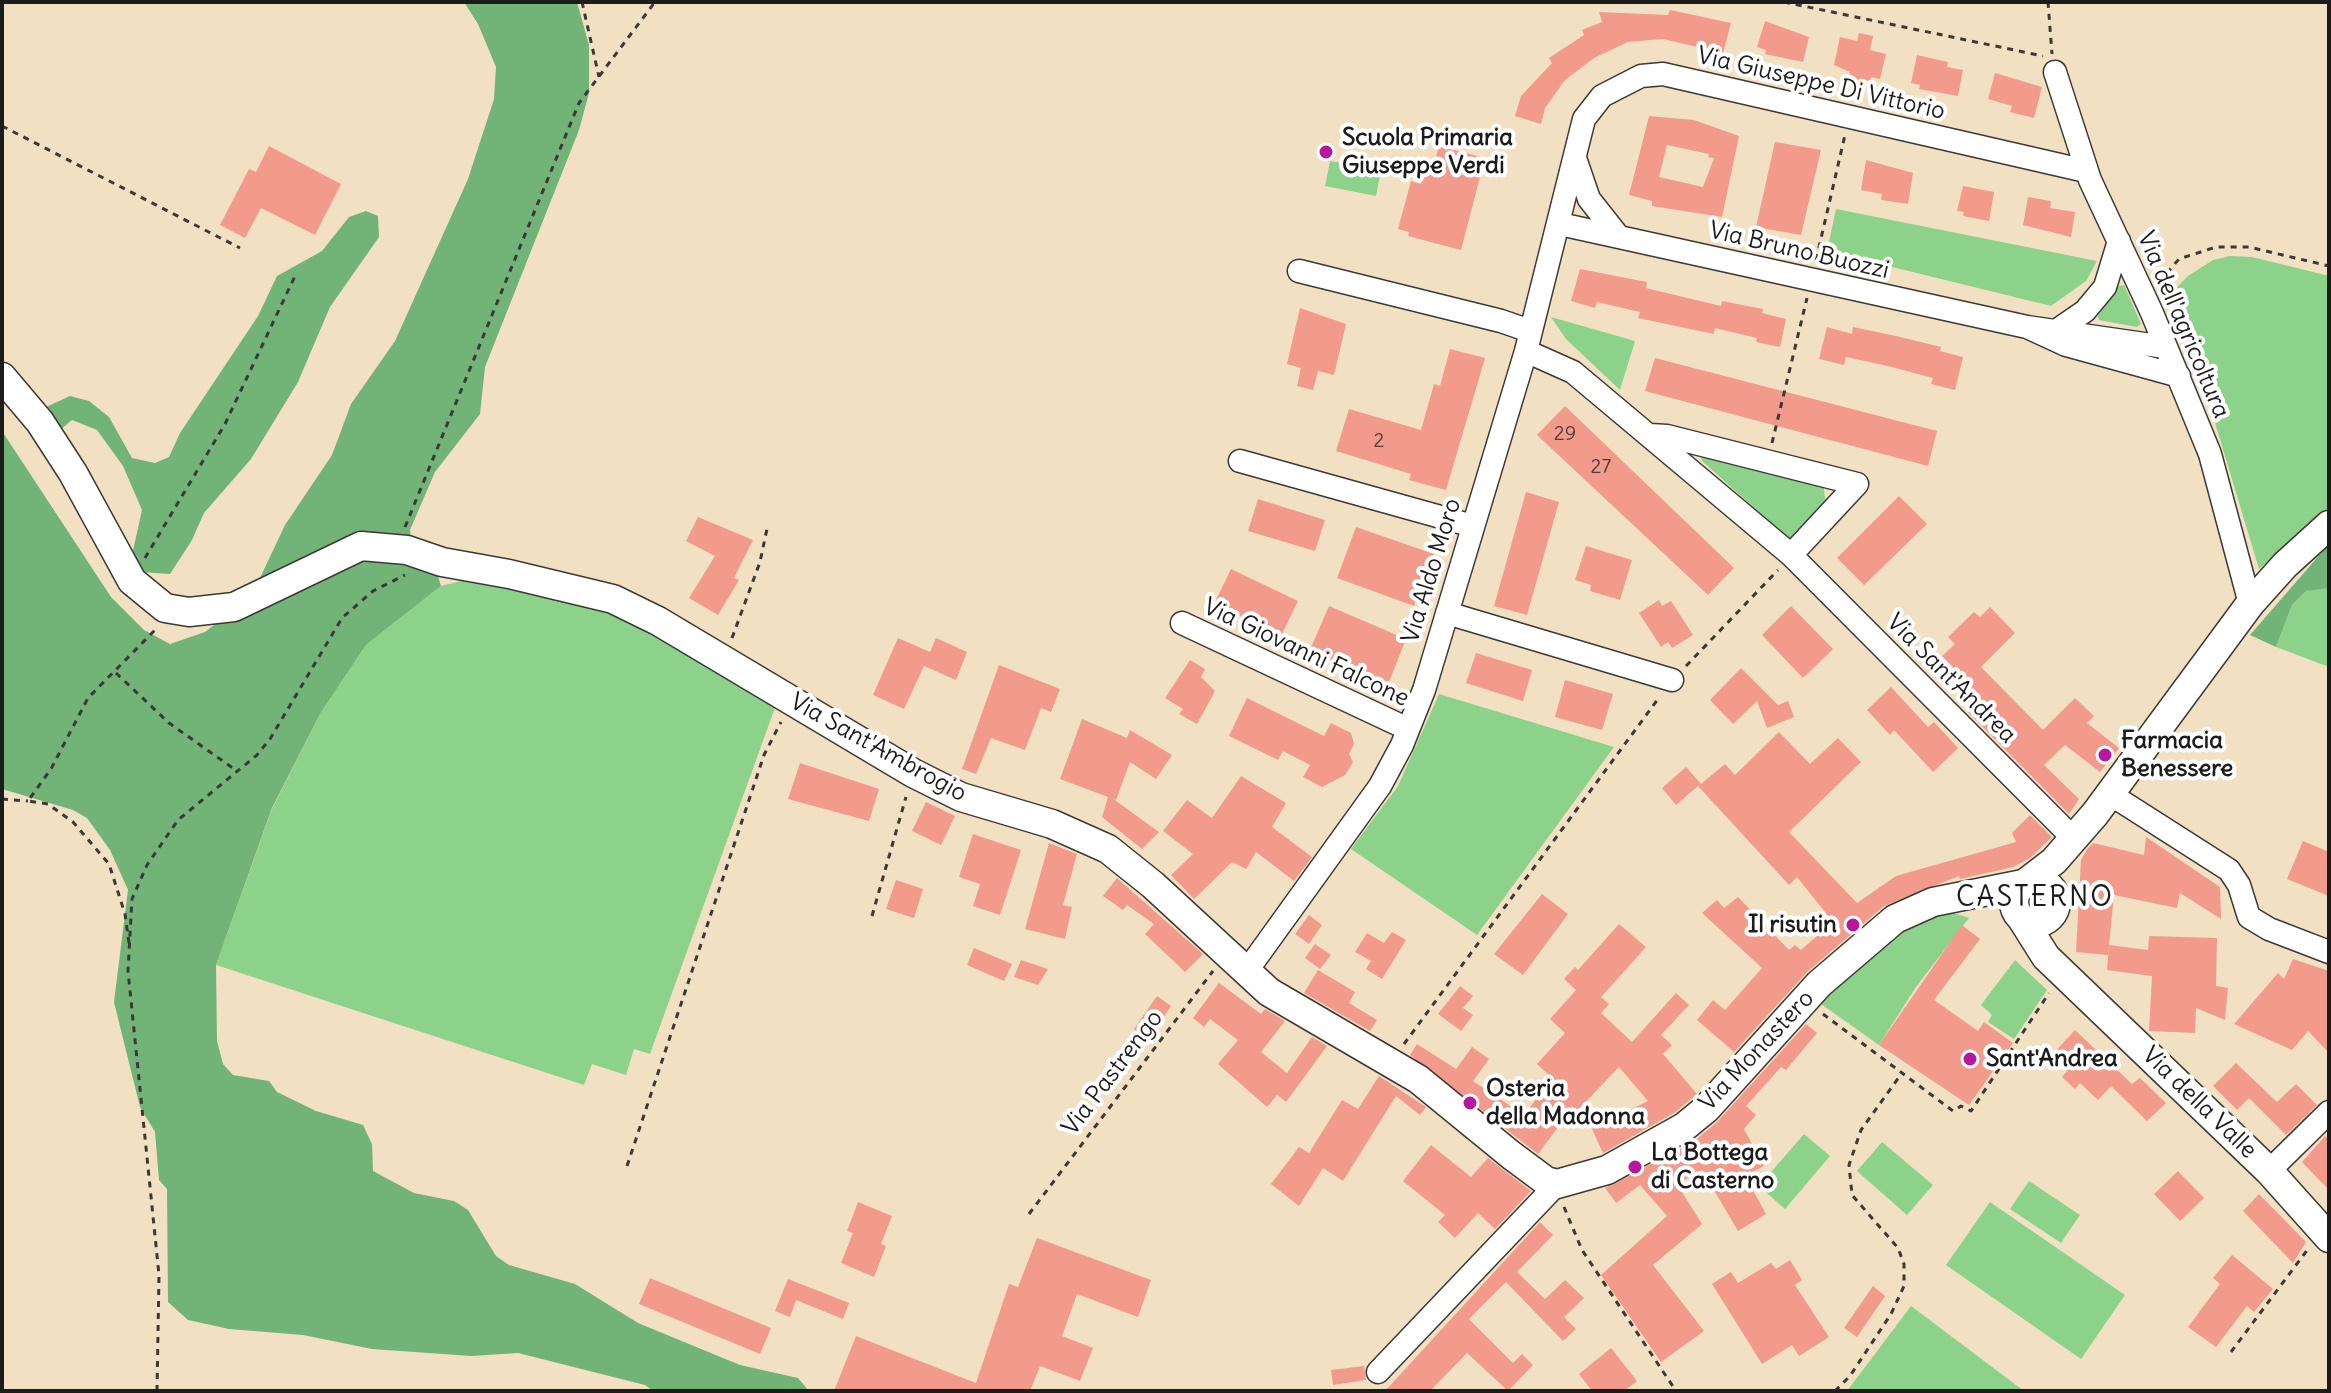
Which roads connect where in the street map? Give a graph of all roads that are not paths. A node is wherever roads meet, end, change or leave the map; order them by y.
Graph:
1 (2055, 72) dead end
2 (1576, 151) junction
3 (2086, 171) junction
4 (1560, 224) junction
5 (1620, 238) junction
6 (2119, 241) junction
7 (1299, 271) dead end
8 (2043, 331) junction
9 (1528, 341) junction
10 (2165, 347) junction
11 (2179, 376) junction
12 (2, 377) edge
13 (1650, 435) junction
14 (1240, 461) dead end
15 (2329, 525) edge
16 (1473, 526) junction
17 (1791, 555) junction
18 (2250, 604) junction
19 (1447, 613) junction
20 (1182, 623) dead end
21 (1672, 680) road end
22 (1408, 729) junction
23 (2110, 794) junction
24 (2074, 839) junction
25 (2026, 883) junction
26 (1964, 896) junction
27 (2056, 899) junction
28 (2019, 916) junction
29 (2329, 952) edge
30 (1236, 963) junction
31 (2059, 979) junction
32 (2329, 1112) edge
33 (2269, 1171) junction
34 (1557, 1184) junction
35 (2326, 1234) edge
36 (1378, 1372) dead end

1 - 3 street, Via dell'agricoltura
2 - 3 street, Via Giuseppe Di Vittorio
2 - 4 street, Via Aldo Moro
2 - 5 street
3 - 6 street, Via dell'agricoltura
4 - 5 street, Via Bruno Buozzi
4 - 9 street, Via Aldo Moro
5 - 8 street, Via Bruno Buozzi
6 - 8 street
6 - 10 street, Via dell'agricoltura
7 - 9 street, Via Sant'Andrea
8 - 10 street, Via Bruno Buozzi
8 - 11 street, Via Bruno Buozzi
9 - 13 street, Via Sant'Andrea
9 - 16 street, Via Aldo Moro
10 - 11 street, Via dell'agricoltura
11 - 18 street, Via dell'agricoltura
12 - 30 street, Via Sant'Ambrogio
13 - 17 street, Via Sant'Andrea
13 - 17 street, Via Sant'Andrea
14 - 16 street
15 - 18 street
16 - 19 street, Via Aldo Moro
17 - 24 street, Via Sant'Andrea
18 - 23 street
19 - 21 street
19 - 22 street, Via Aldo Moro
20 - 22 street, Via Giovanni Falcone
22 - 30 street, Via Aldo Moro
23 - 24 street
23 - 29 street
24 - 25 street
24 - 27 street
25 - 26 street, Via Monastero
25 - 27 street
25 - 28 street
26 - 28 street
26 - 34 street, Via Monastero
27 - 28 street
27 - 31 street
28 - 31 street, Via della Valle
30 - 34 street, Via Sant'Ambrogio
31 - 33 street, Via della Valle
32 - 33 street
33 - 35 street, Via della Valle
34 - 36 street

